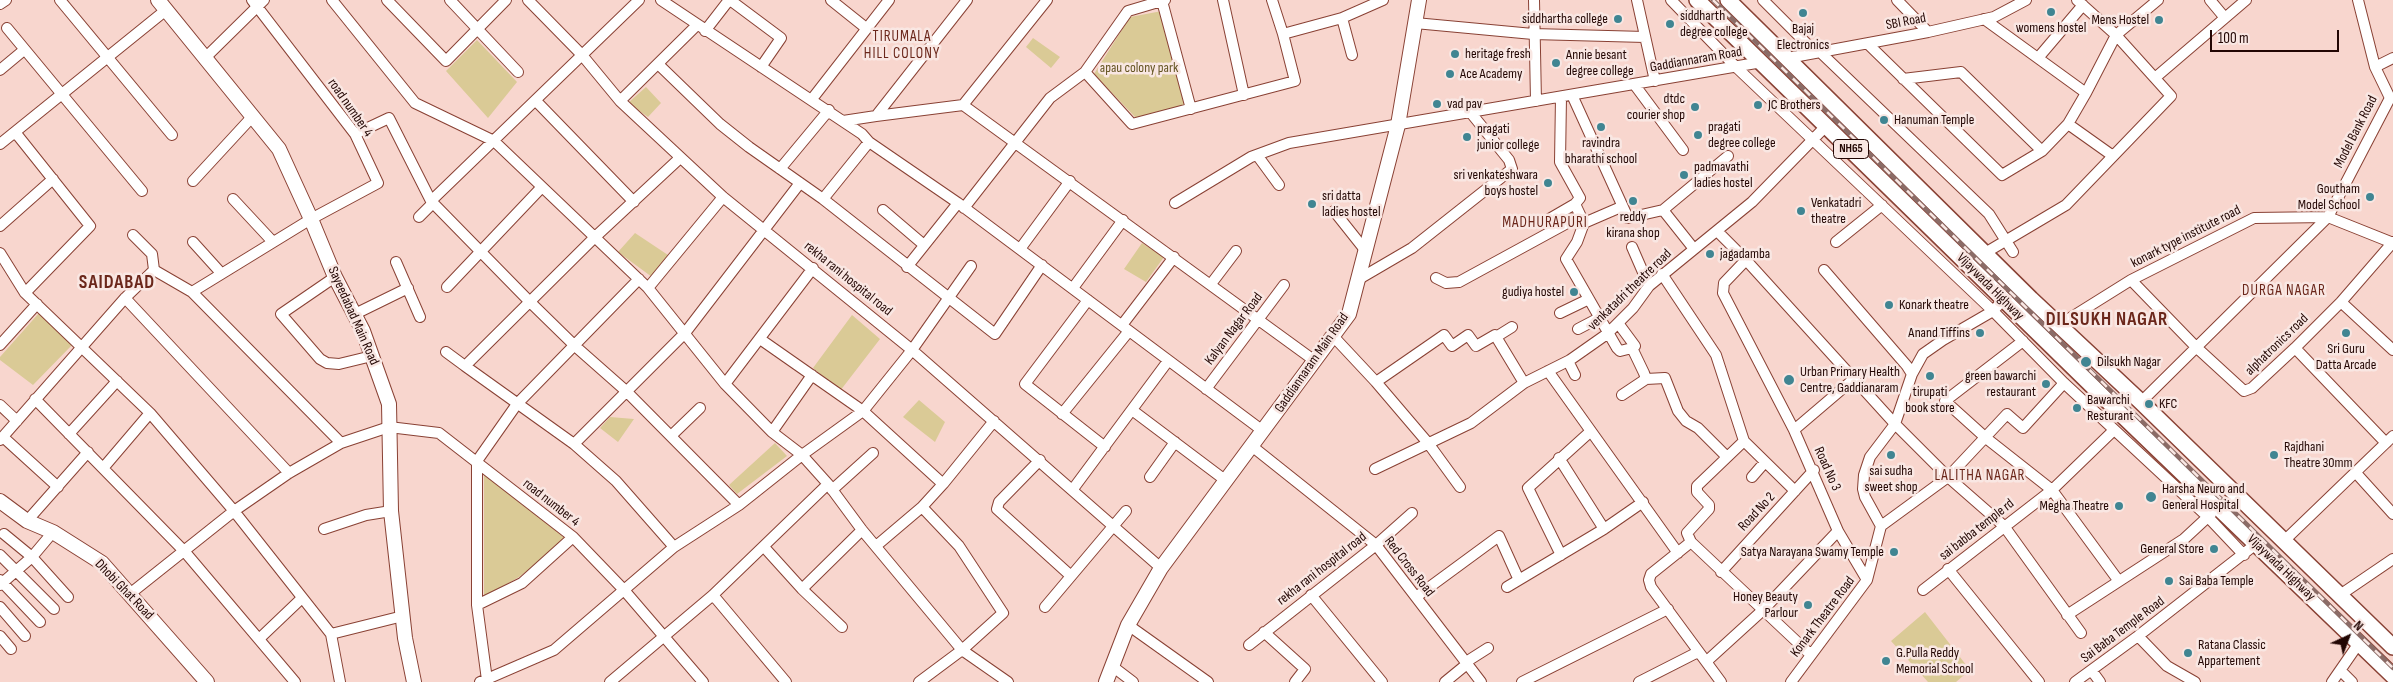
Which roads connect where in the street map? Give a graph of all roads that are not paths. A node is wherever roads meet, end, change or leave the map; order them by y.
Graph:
1 (6, 0) edge
2 (60, 0) edge
3 (332, 0) edge
4 (450, 0) edge
5 (506, 0) edge
6 (528, 0) edge
7 (639, 0) edge
8 (661, 0) edge
9 (729, 0) edge
10 (831, 0) edge
11 (889, 0) edge
12 (967, 0) edge
13 (1163, 0) edge
14 (1223, 0) edge
15 (1272, 0) edge
16 (1383, 0) edge
17 (1418, 0) edge
18 (1534, 0) edge
19 (1637, 0) edge
20 (1671, 0) edge
21 (1697, 0) edge
22 (1728, 0) edge
23 (1763, 0) edge
24 (1896, 0) edge
25 (2026, 0) edge
26 (2158, 0) edge
27 (2210, 0) edge
28 (2246, 0) edge
29 (2358, 0) edge
30 (258, 2) edge
31 (393, 2) edge
32 (1041, 2) edge
33 (2080, 3) edge
34 (0, 4) edge
35 (676, 4) edge
36 (162, 5) edge
37 (1342, 18) junction
38 (2225, 18) junction
39 (1984, 19) junction
40 (1415, 23) junction
41 (7, 28) dead end
42 (701, 28) junction
43 (866, 28) junction
44 (477, 30) junction
45 (1928, 32) junction
46 (1283, 34) junction
47 (1533, 34) junction
48 (2116, 35) junction
49 (1645, 37) junction
50 (1868, 44) junction
51 (24, 50) junction
52 (1817, 51) junction
53 (582, 55) junction
54 (1352, 55) dead end
55 (107, 58) junction
56 (1788, 58) junction
57 (2038, 58) junction
58 (2393, 58) edge
59 (204, 59) junction
60 (1762, 62) junction
61 (658, 64) junction
62 (761, 66) junction
63 (1736, 67) junction
64 (2375, 67) junction
65 (0, 70) edge
66 (518, 72) dead end
67 (1084, 72) junction
68 (2156, 77) junction
69 (1903, 79) junction
70 (1655, 81) junction
71 (1634, 84) junction
72 (2086, 93) junction
73 (60, 94) junction
74 (1244, 95) junction
75 (1567, 96) junction
76 (812, 99) junction
77 (2392, 100) edge
78 (536, 101) junction
79 (620, 101) junction
80 (1536, 101) junction
81 (963, 105) junction
82 (1191, 109) junction
83 (829, 110) junction
84 (1472, 113) junction
85 (876, 116) junction
86 (252, 117) junction
87 (843, 121) junction
88 (2068, 124) junction
89 (1398, 125) junction
90 (1827, 125) junction
91 (15, 132) junction
92 (355, 134) junction
93 (172, 135) dead end
94 (1814, 139) junction
95 (494, 141) junction
96 (869, 142) junction
97 (1016, 142) junction
98 (0, 144) edge
99 (1684, 150) dead end
100 (2042, 151) junction
101 (1257, 155) junction
102 (1728, 156) dead end
103 (2113, 156) junction
104 (680, 158) junction
105 (780, 169) junction
106 (53, 179) junction
107 (194, 181) dead end
108 (1070, 181) junction
109 (800, 183) junction
110 (1279, 185) dead end
111 (541, 188) junction
112 (142, 191) dead end
113 (723, 197) junction
114 (823, 199) junction
115 (233, 200) dead end
116 (432, 202) junction
117 (634, 202) junction
118 (1175, 203) dead end
119 (1575, 204) junction
120 (1882, 205) junction
121 (961, 206) junction
122 (1621, 207) junction
123 (883, 210) dead end
124 (1663, 210) junction
125 (1334, 211) dead end
126 (419, 217) dead end
127 (2328, 217) junction
128 (311, 219) junction
129 (1123, 220) junction
130 (1582, 220) junction
131 (1544, 222) dead end
132 (0, 226) edge
133 (764, 228) junction
134 (1716, 231) junction
135 (133, 235) dead end
136 (594, 238) junction
137 (2007, 240) junction
138 (193, 242) dead end
139 (273, 242) junction
140 (1836, 242) dead end
141 (2393, 242) edge
142 (924, 245) junction
143 (1632, 246) dead end
144 (1020, 249) junction
145 (1694, 249) junction
146 (1365, 250) junction
147 (480, 251) junction
148 (1236, 251) dead end
149 (2013, 252) dead end
150 (0, 253) edge
151 (1985, 253) junction
152 (1174, 257) junction
153 (1746, 260) junction
154 (396, 262) dead end
155 (1042, 265) junction
156 (971, 266) dead end
157 (907, 267) junction
158 (813, 268) junction
159 (154, 270) junction
160 (1824, 270) dead end
161 (221, 273) junction
162 (1662, 274) junction
163 (335, 277) junction
164 (639, 278) junction
165 (1436, 278) dead end
166 (1359, 280) junction
167 (2131, 280) junction
168 (1211, 284) junction
169 (1284, 285) dead end
170 (1649, 286) junction
171 (446, 287) dead end
172 (408, 288) junction
173 (648, 288) junction
174 (1073, 288) junction
175 (192, 292) junction
176 (25, 293) junction
177 (125, 298) junction
178 (947, 298) junction
179 (1588, 299) junction
180 (1088, 300) junction
181 (529, 301) junction
182 (2341, 302) junction
183 (37, 304) junction
184 (1998, 305) junction
185 (1560, 313) dead end
186 (355, 314) junction
187 (420, 317) dead end
188 (1599, 318) junction
189 (1259, 319) junction
190 (1618, 323) junction
191 (2059, 325) junction
192 (1512, 327) dead end
193 (1126, 328) junction
194 (1578, 329) dead end
195 (685, 333) junction
196 (1607, 334) junction
197 (1333, 336) junction
198 (1496, 336) junction
199 (2, 338) edge
200 (760, 339) junction
201 (2023, 341) junction
202 (575, 346) junction
203 (1635, 346) dead end
204 (2196, 347) junction
205 (81, 348) junction
206 (2295, 348) junction
207 (912, 350) junction
208 (2393, 350) edge
209 (446, 352) dead end
210 (372, 356) junction
211 (1168, 361) junction
212 (1315, 361) junction
213 (1568, 361) junction
214 (465, 366) junction
215 (1548, 371) junction
216 (1912, 374) junction
217 (812, 375) junction
218 (1575, 375) dead end
219 (1855, 378) junction
220 (1646, 379) junction
221 (117, 381) junction
222 (1376, 382) junction
223 (1524, 383) junction
224 (2064, 383) junction
225 (725, 384) junction
226 (1206, 389) junction
227 (626, 391) junction
228 (1622, 395) dead end
229 (35, 399) junction
230 (2141, 402) junction
231 (516, 404) junction
232 (0, 405) edge
233 (700, 408) dead end
234 (1132, 410) junction
235 (863, 412) junction
236 (150, 413) junction
237 (1062, 414) junction
238 (17, 421) junction
239 (994, 421) junction
240 (1895, 424) junction
241 (389, 427) junction
242 (1794, 430) junction
243 (2114, 430) junction
244 (1262, 431) junction
245 (1591, 431) junction
246 (772, 432) junction
247 (70, 434) junction
248 (672, 435) junction
249 (2, 438) edge
250 (1986, 438) junction
251 (2390, 440) edge
252 (1744, 441) junction
253 (1175, 442) junction
254 (1428, 443) junction
255 (341, 444) junction
256 (574, 444) junction
257 (1105, 447) junction
258 (1253, 447) junction
259 (88, 452) junction
260 (873, 453) dead end
261 (802, 455) junction
262 (1726, 456) junction
263 (1559, 458) junction
264 (1040, 460) junction
265 (477, 461) junction
266 (1766, 462) junction
267 (104, 467) junction
268 (1375, 469) dead end
269 (1814, 470) junction
270 (289, 473) junction
271 (2356, 473) junction
272 (1752, 476) dead end
273 (1150, 477) dead end
274 (1948, 477) junction
275 (1226, 480) junction
276 (943, 484) junction
277 (58, 487) junction
278 (830, 487) junction
279 (1460, 487) dead end
280 (1073, 489) junction
281 (1795, 490) junction
282 (2052, 490) junction
283 (0, 500) edge
284 (1643, 502) junction
285 (739, 504) junction
286 (922, 507) junction
287 (234, 511) junction
288 (391, 511) junction
289 (1126, 511) dead end
290 (2213, 512) junction
291 (1412, 513) dead end
292 (2257, 514) junction
293 (2393, 514) edge
294 (27, 521) junction
295 (1115, 526) junction
296 (1881, 526) junction
297 (2004, 526) junction
298 (324, 529) dead end
299 (1604, 529) junction
300 (862, 530) junction
301 (2242, 530) junction
302 (1838, 531) junction
303 (53, 532) junction
304 (4, 534) dead end
305 (573, 537) junction
306 (2284, 541) junction
307 (1691, 542) junction
308 (2256, 544) junction
309 (1376, 545) junction
310 (876, 546) junction
311 (674, 547) junction
312 (764, 547) junction
313 (186, 552) junction
314 (1678, 553) junction
315 (0, 555) edge
316 (1562, 555) junction
317 (2244, 555) junction
318 (32, 557) junction
319 (2393, 559) edge
320 (1161, 568) junction
321 (1948, 569) junction
322 (17, 571) junction
323 (1721, 572) junction
324 (1071, 576) junction
325 (1518, 578) junction
326 (1867, 580) junction
327 (2118, 580) junction
328 (1, 582) edge
329 (1507, 587) dead end
330 (802, 588) junction
331 (624, 590) junction
332 (1923, 590) dead end
333 (131, 593) junction
334 (713, 595) junction
335 (1311, 595) junction
336 (2340, 595) junction
337 (68, 597) dead end
338 (1416, 597) junction
339 (302, 598) junction
340 (476, 605) junction
341 (0, 607) edge
342 (1045, 607) dead end
343 (54, 609) dead end
344 (1668, 609) junction
345 (1763, 610) junction
346 (2067, 615) junction
347 (403, 616) junction
348 (40, 622) dead end
349 (1128, 625) junction
350 (842, 627) dead end
351 (1264, 632) junction
352 (2081, 633) dead end
353 (331, 634) junction
354 (0, 636) edge
355 (25, 636) dead end
356 (665, 636) junction
357 (2138, 636) junction
358 (259, 639) junction
359 (2359, 643) junction
360 (1249, 645) dead end
361 (2393, 647) edge
362 (11, 648) dead end
363 (1488, 648) dead end
364 (962, 650) junction
365 (1698, 652) junction
366 (1811, 655) junction
367 (1707, 661) junction
368 (1467, 663) junction
369 (1112, 666) junction
370 (2092, 671) junction
371 (2341, 671) junction
372 (2393, 676) edge
373 (483, 681) edge
374 (207, 682) edge
375 (295, 682) edge
376 (340, 682) edge
377 (414, 682) edge
378 (610, 682) edge
379 (703, 682) edge
380 (786, 682) edge
381 (919, 682) edge
382 (1008, 682) edge
383 (1106, 682) edge
384 (1133, 682) edge
385 (1208, 682) edge
386 (1295, 682) edge
387 (1382, 682) edge
388 (1445, 682) edge
389 (1480, 682) edge
390 (1522, 682) edge
391 (1639, 682) edge
392 (1721, 682) edge
393 (1791, 682) edge
394 (2039, 682) edge
395 (2075, 682) edge
396 (2100, 682) edge
397 (2195, 682) edge
398 (2332, 682) edge
399 (2352, 682) edge

1 - 34 street
2 - 55 street
3 - 95 street
4 - 44 street
5 - 44 street
6 - 53 street, rekha rani hospital road
7 - 53 street
8 - 35 street
9 - 42 street
9 - 62 street
10 - 43 street
11 - 43 street
12 - 85 street
13 - 67 street
13 - 82 street
14 - 74 street
15 - 46 street
16 - 37 street
17 - 40 main road, Gaddiannaram Main Road
18 - 47 street
19 - 49 street
20 - 63 street
21 - 60 highway, Vijaywada Highway / NH65
22 - 56 highway, Vijaywada Highway / NH65
23 - 52 street
24 - 45 street
25 - 39 street, SBI Road
26 - 48 street
27 - 38 street
28 - 38 street
29 - 64 street, Model Bank Road
30 - 59 street
30 - 92 street, road number 4
31 - 44 street
32 - 81 street
33 - 48 street
33 - 57 street
35 - 42 street
36 - 55 street
36 - 59 main road, Sayeedabad Main Road
37 - 46 street
37 - 54 street
38 - 68 street
39 - 45 street, SBI Road
39 - 57 street
40 - 47 street
40 - 89 main road, Gaddiannaram Main Road
41 - 51 street
42 - 61 street
42 - 62 street
43 - 76 street
44 - 66 street
45 - 50 street, SBI Road
46 - 74 street
47 - 49 street
47 - 80 street
48 - 68 street
48 - 72 street
49 - 70 street
50 - 52 street, SBI Road
50 - 69 street
51 - 65 street
51 - 73 street
52 - 56 street, SBI Road
52 - 137 street
53 - 78 street
53 - 79 street, rekha rani hospital road
55 - 73 street
55 - 93 street
56 - 151 highway, Vijaywada Highway / NH65
57 - 72 street
58 - 64 street
59 - 86 main road, Sayeedabad Main Road
60 - 63 street, Gaddiannaram Road
60 - 90 highway, Vijaywada Highway / NH65
61 - 79 street
61 - 105 street
62 - 76 street
63 - 70 street, Gaddiannaram Road
63 - 94 street
64 - 77 street, Model Bank Road
67 - 82 street
67 - 97 street
68 - 103 street
69 - 100 street
69 - 100 street
70 - 71 street, Gaddiannaram Road
71 - 75 street, Gaddiannaram Road
71 - 99 street
72 - 88 street
73 - 91 street
73 - 112 street
74 - 82 street
75 - 80 street, Gaddiannaram Road
75 - 119 street
75 - 122 street
76 - 83 street
77 - 127 street, Model Bank Road
78 - 95 street
78 - 117 street
79 - 104 street, rekha rani hospital road
80 - 84 street, Gaddiannaram Road
81 - 85 street
81 - 97 street
83 - 87 street
83 - 105 street
84 - 89 street, Gaddiannaram Road
84 - 166 street
85 - 87 street
86 - 107 street
86 - 128 main road, Sayeedabad Main Road
87 - 96 street
88 - 100 street
88 - 103 street
89 - 101 street, Gaddiannaram Road
89 - 146 main road, Gaddiannaram Main Road
90 - 94 street, venkatadri theatre road
90 - 184 highway, Vijaywada Highway / NH65
91 - 98 street
91 - 106 street
92 - 116 street
92 - 128 street, road number 4
94 - 120 street
94 - 134 street, venkatadri theatre road
95 - 111 street
95 - 116 street
96 - 114 street
96 - 121 street
97 - 108 street
97 - 121 street
101 - 110 street
101 - 118 street, Gaddiannaram Road
102 - 124 street
103 - 137 street
104 - 113 street, rekha rani hospital road
104 - 117 street
105 - 109 street
106 - 132 street
106 - 176 street
108 - 129 street
108 - 144 street
109 - 114 street
109 - 133 street
111 - 136 street
111 - 147 street
113 - 133 street, rekha rani hospital road
113 - 173 street
114 - 157 street
115 - 139 street
116 - 126 street
116 - 147 street
117 - 136 street
119 - 130 street
119 - 131 street
120 - 140 street
120 - 184 street
121 - 142 street
121 - 144 street
122 - 124 street
122 - 130 street
123 - 142 street
124 - 145 street
125 - 146 street
127 - 141 street, konark type institute road
127 - 167 street, konark type institute road
127 - 204 street, Model Bank Road
128 - 139 street, road number 4
128 - 163 main road, Sayeedabad Main Road
129 - 152 street
129 - 174 street
130 - 165 street
130 - 179 street
133 - 158 street, rekha rani hospital road
133 - 195 street
134 - 145 street, venkatadri theatre road
134 - 153 street
135 - 159 street
136 - 164 street
136 - 181 street
137 - 149 street
137 - 151 street
138 - 161 street
139 - 161 street, road number 4
141 - 182 street, alphatronics road
142 - 157 street
143 - 170 street
144 - 155 street
145 - 162 street, venkatadri theatre road
146 - 166 main road, Gaddiannaram Main Road
147 - 171 street
147 - 181 street
148 - 168 street
150 - 176 street
151 - 191 highway, Vijaywada Highway / NH65
152 - 168 street
152 - 193 street
153 - 219 street
153 - 242 street, Road No 3
154 - 172 street
155 - 174 street
155 - 178 street
156 - 178 street
157 - 178 street
158 - 200 street
158 - 207 street, rekha rani hospital road
159 - 175 street
159 - 177 street
160 - 216 street
161 - 175 street, road number 4
162 - 170 street, venkatadri theatre road
162 - 252 street
163 - 186 main road, Sayeedabad Main Road
163 - 210 street
164 - 173 street
164 - 202 street
166 - 197 main road, Gaddiannaram Main Road
167 - 191 street, konark type institute road
167 - 204 street, alphatronics road
168 - 189 street
169 - 189 street, Kalyan Nagar Road
170 - 190 street, venkatadri theatre road
172 - 186 street
172 - 187 street
173 - 195 street
174 - 180 street
175 - 255 street
176 - 183 street
177 - 205 street
177 - 270 street
178 - 207 street
179 - 185 street
179 - 188 street
180 - 193 street
180 - 237 street
181 - 202 street
181 - 214 street
182 - 206 street, alphatronics road
182 - 208 street
183 - 199 street
183 - 205 street
184 - 201 street
184 - 216 street
184 - 290 highway, Vijaywada Highway / NH65
186 - 210 main road, Sayeedabad Main Road
188 - 194 street
188 - 196 street
189 - 212 street
189 - 226 street, Kalyan Nagar Road
190 - 196 street, venkatadri theatre road
190 - 203 street
191 - 230 highway, Vijaywada Highway / NH65
192 - 198 street
193 - 211 street
193 - 237 street
195 - 225 street
195 - 227 street
196 - 213 street, venkatadri theatre road
196 - 220 street
197 - 212 main road, Gaddiannaram Main Road
197 - 222 street
198 - 222 street
198 - 223 street
200 - 217 street
200 - 225 street
201 - 224 street
201 - 250 street
202 - 227 street
202 - 231 street
204 - 206 street, alphatronics road
204 - 230 street, Model Bank Road
205 - 221 street
205 - 229 street
206 - 251 street
207 - 235 street
207 - 239 street, rekha rani hospital road
209 - 214 street
210 - 241 main road, Sayeedabad Main Road
211 - 226 street
211 - 234 street
212 - 244 main road, Gaddiannaram Main Road
213 - 215 street, venkatadri theatre road
213 - 218 street
214 - 231 street
215 - 223 street, venkatadri theatre road
215 - 245 street
216 - 240 street
217 - 235 street
217 - 246 street
219 - 240 street
219 - 242 street
220 - 228 street
220 - 262 street
221 - 236 street
221 - 247 street
222 - 254 street
223 - 254 street, venkatadri theatre road
224 - 243 street
224 - 250 street
225 - 246 street
226 - 244 street
227 - 248 street
227 - 256 street
229 - 238 street
229 - 247 street
230 - 292 highway, Vijaywada Highway / NH65
231 - 256 street
231 - 265 street
232 - 238 street
233 - 248 street
234 - 253 street
234 - 257 street
235 - 261 street
235 - 276 street
236 - 267 street
236 - 287 street
237 - 257 street
238 - 249 street
239 - 264 street, rekha rani hospital road
239 - 276 street
240 - 274 street
240 - 296 street
241 - 255 street, road number 4
241 - 265 street, road number 4
241 - 288 main road, Sayeedabad Main Road
242 - 269 street, Road No 3
243 - 282 street, sai babba temple rd
243 - 290 street
244 - 258 main road, Gaddiannaram Main Road
245 - 263 street
245 - 284 street
246 - 261 street
247 - 259 street
248 - 285 street
249 - 277 street
250 - 274 street
250 - 282 street
251 - 271 street
252 - 262 street
252 - 266 street
253 - 273 street
253 - 275 street
254 - 268 street, venkatadri theatre road
254 - 279 street
255 - 270 street, road number 4
256 - 311 street
257 - 280 street
258 - 275 main road, Gaddiannaram Main Road
258 - 309 street, Red Cross Road
259 - 267 street
259 - 277 street
260 - 278 street
261 - 278 street
261 - 285 street
262 - 307 street
263 - 299 street
263 - 316 street
264 - 280 street, rekha rani hospital road
264 - 324 street
265 - 305 street, road number 4
265 - 340 street
266 - 272 street
266 - 281 street
267 - 313 street
269 - 281 street, Road No 2
269 - 302 street, Road No 3
270 - 287 street, road number 4
271 - 293 street
271 - 306 street
274 - 296 street
274 - 297 street
275 - 320 main road, Gaddiannaram Main Road
276 - 286 street
277 - 294 street
278 - 300 street
278 - 312 street
280 - 295 street, rekha rani hospital road
281 - 323 street, Road No 2
282 - 297 street, sai babba temple rd
282 - 327 street
283 - 294 main road, Dhobi Ghat Road
284 - 299 street
284 - 314 street
285 - 311 street
286 - 310 street
286 - 364 street
287 - 313 street, road number 4
287 - 339 street
288 - 298 street
288 - 347 main road, Sayeedabad Main Road
289 - 295 street
290 - 301 highway, Vijaywada Highway / NH65
290 - 317 street
290 - 327 street
291 - 309 street, rekha rani hospital road
292 - 301 highway
292 - 306 highway, Vijaywada Highway / NH65
294 - 303 main road, Dhobi Ghat Road
295 - 320 street, rekha rani hospital road
295 - 324 street
296 - 326 street, Konark Theatre Road
297 - 321 street, sai babba temple rd
297 - 346 street
299 - 316 street
300 - 310 street
300 - 330 street
301 - 308 highway, Vijaywada Highway / NH65
302 - 326 street, Road No 3
302 - 345 street
303 - 318 street
303 - 333 main road, Dhobi Ghat Road
304 - 318 street
305 - 331 street, road number 4
305 - 340 street
306 - 336 highway, Vijaywada Highway / NH65
307 - 314 street
307 - 323 street
308 - 317 street, Sai Baba Temple Road
308 - 359 highway, Vijaywada Highway / NH65
309 - 335 street, rekha rani hospital road
309 - 338 street, Red Cross Road
310 - 364 street
311 - 331 street
312 - 330 street
312 - 334 street
313 - 333 street, road number 4
313 - 358 street
314 - 344 street
315 - 322 street
316 - 325 street
317 - 357 street, Sai Baba Temple Road
318 - 322 street
318 - 337 street
319 - 336 street
320 - 349 main road, Gaddiannaram Main Road
321 - 332 street, sai babba temple rd
321 - 394 street
322 - 328 street
322 - 343 street
323 - 345 street
324 - 342 street
325 - 329 street
325 - 338 street
326 - 366 street, Konark Theatre Road
327 - 346 street
328 - 348 street
330 - 350 street
331 - 356 street, road number 4
331 - 373 street
333 - 374 main road, Dhobi Ghat Road
334 - 356 street
334 - 380 street
335 - 351 street, rekha rani hospital road
335 - 387 street
336 - 361 highway, Vijaywada Highway / NH65
338 - 368 street, Red Cross Road
339 - 353 street
339 - 358 street
340 - 373 street
341 - 355 street
344 - 365 street
344 - 390 street
345 - 366 street
345 - 367 street
346 - 352 street
347 - 353 street
347 - 377 main road, Sayeedabad Main Road
349 - 369 main road, Gaddiannaram Main Road
349 - 385 street
351 - 360 street, rekha rani hospital road
351 - 386 street
353 - 376 street
354 - 362 street
356 - 378 street
356 - 379 street, road number 4
357 - 370 street, Sai Baba Temple Road
357 - 397 street
358 - 375 street
359 - 371 street
359 - 372 highway, Vijaywada Highway / NH65
363 - 368 street
364 - 381 street
364 - 382 street
365 - 367 street
365 - 391 street
366 - 393 street, Konark Theatre Road
367 - 392 street
368 - 388 street
368 - 389 street, Red Cross Road
369 - 383 main road, Gaddiannaram Main Road
369 - 384 street
370 - 395 street, Sai Baba Temple Road
370 - 396 street
371 - 398 street
371 - 399 street

